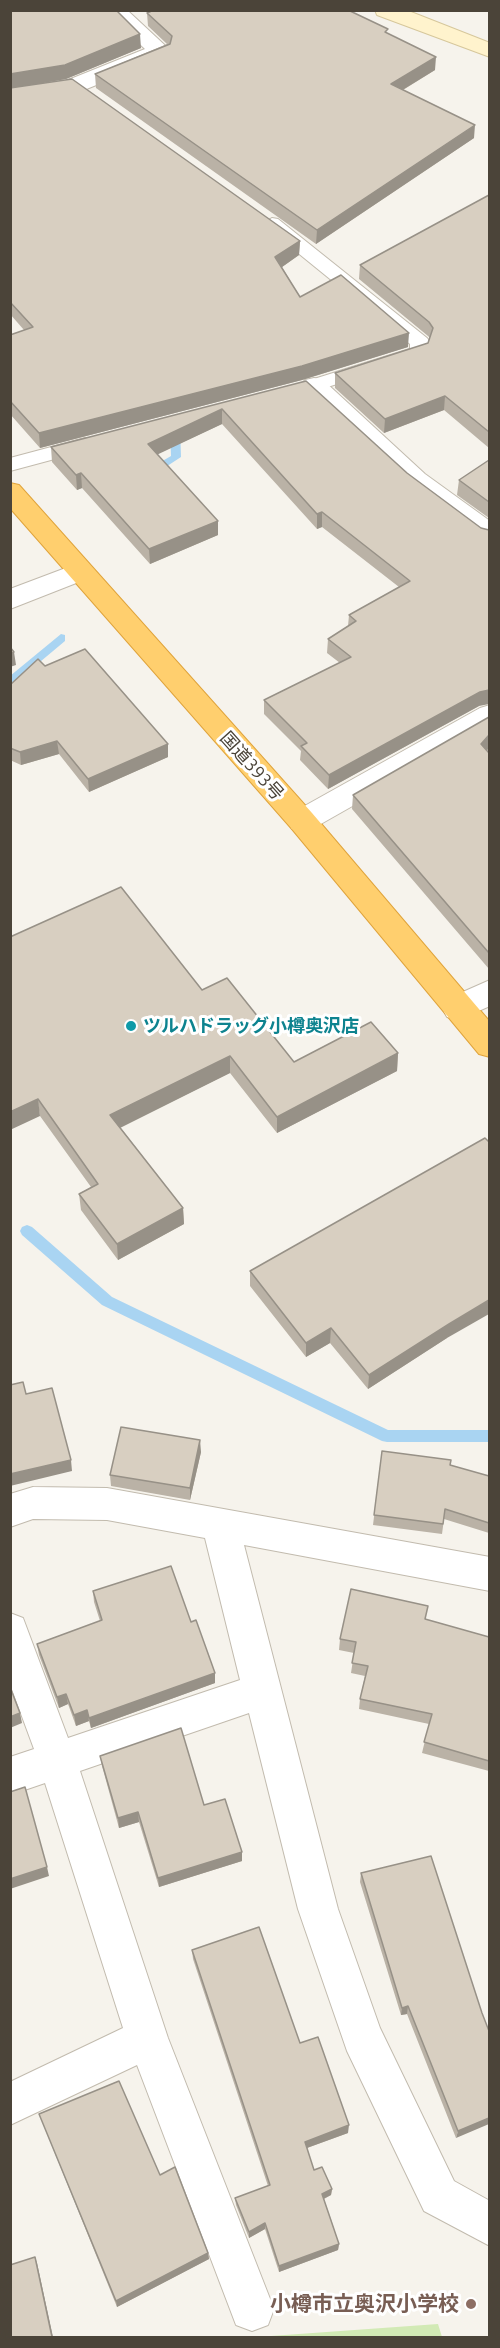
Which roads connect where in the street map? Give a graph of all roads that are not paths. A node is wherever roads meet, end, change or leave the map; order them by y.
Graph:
1 (114, 10) edge
2 (385, 10) edge
3 (489, 51) edge
4 (66, 87) joint
5 (95, 99) edge
6 (258, 213) edge
7 (314, 386) junction
8 (271, 397) edge
9 (103, 439) edge
10 (10, 465) edge
11 (10, 491) edge
12 (489, 535) edge
13 (79, 572) junction
14 (10, 600) edge
15 (489, 715) edge
16 (302, 821) junction
17 (489, 992) edge
18 (458, 1008) junction
19 (489, 1046) edge
20 (10, 1511) edge
21 (220, 1525) junction
22 (489, 1574) edge
23 (10, 1630) edge
24 (262, 1690) junction
25 (57, 1760) junction
26 (10, 1776) edge
27 (147, 2038) junction
28 (10, 2104) edge
29 (489, 2225) edge
30 (252, 2309) dead end

1 - 4 street
2 - 3 street
4 - 5 lane
6 - 7 lane
7 - 8 lane
7 - 12 street
9 - 10 lane
11 - 13 highway, 国道393号
13 - 14 street
13 - 16 highway, 国道393号
15 - 16 street
16 - 18 highway, 国道393号
17 - 18 street
18 - 19 highway, 国道393号
20 - 21 street
21 - 22 street
21 - 24 street
23 - 25 street
24 - 25 street
24 - 29 street
25 - 26 street
25 - 27 street
27 - 28 street
27 - 30 street

